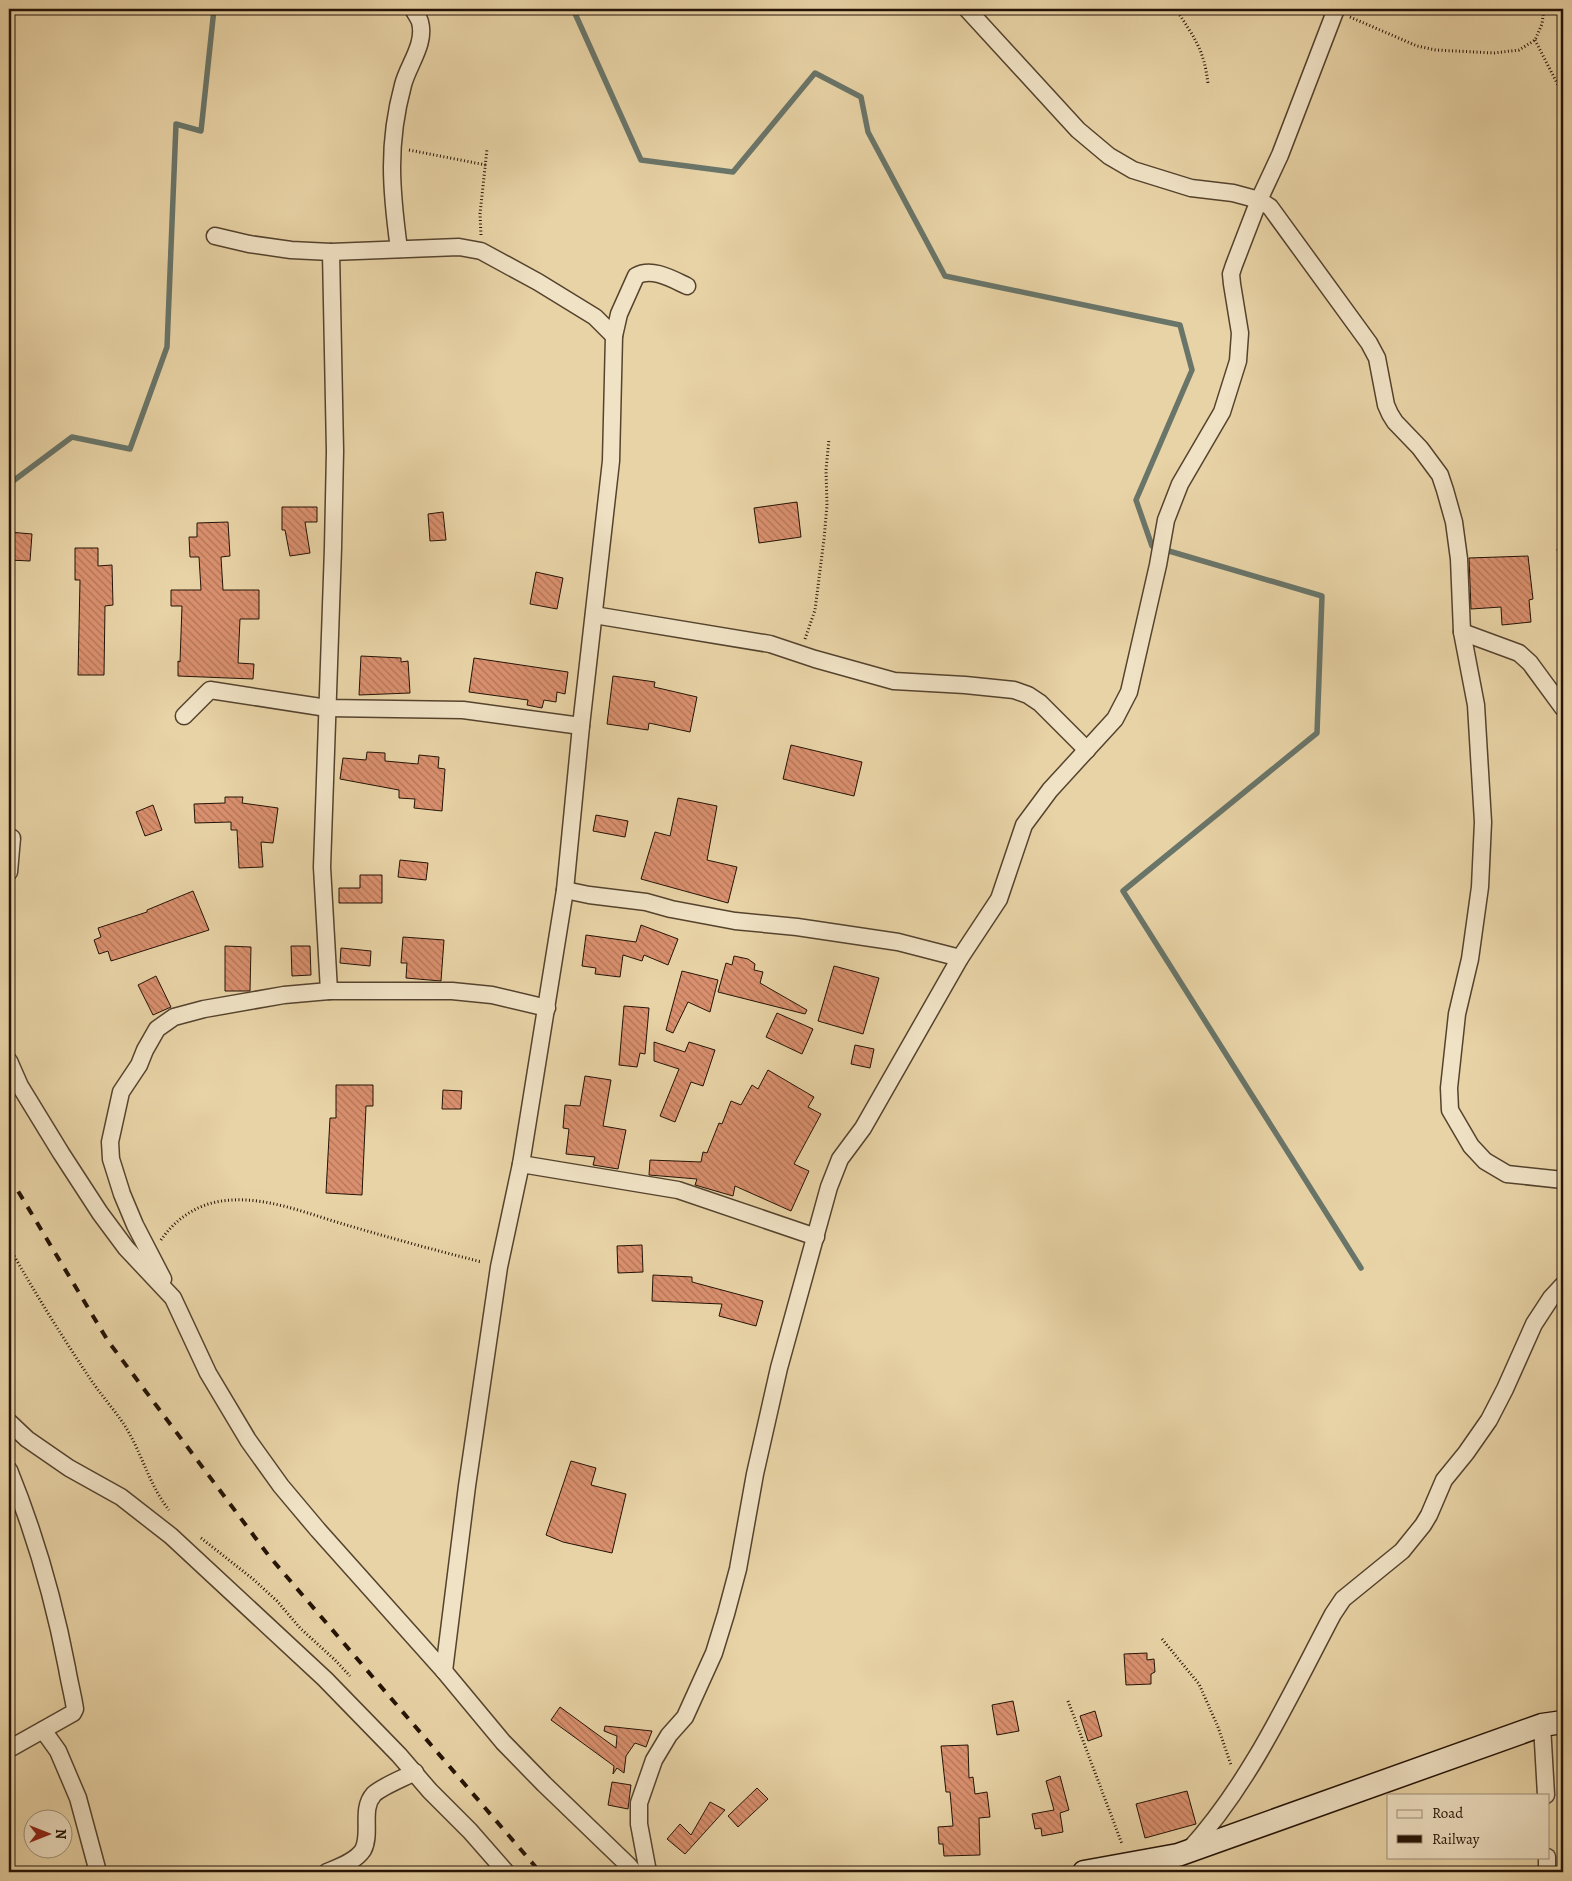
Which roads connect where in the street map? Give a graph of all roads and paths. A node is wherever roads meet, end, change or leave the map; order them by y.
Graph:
1 (413, 9) edge
2 (967, 9) edge
3 (1176, 9) edge
4 (1336, 9) edge
5 (1544, 9) edge
6 (1535, 40) junction
7 (1208, 84) dead end
8 (1563, 100) edge
9 (391, 146) junction
10 (487, 149) dead end
11 (486, 165) junction
12 (1259, 200) junction
13 (215, 236) dead end
14 (399, 249) junction
15 (481, 251) junction
16 (331, 252) junction
17 (687, 286) dead end
18 (614, 336) junction
19 (829, 439) dead end
20 (1563, 540) edge
21 (1563, 574) edge
22 (594, 615) junction
23 (1462, 632) junction
24 (800, 654) junction
25 (327, 708) junction
26 (1563, 708) edge
27 (184, 716) dead end
28 (581, 726) junction
29 (1087, 750) junction
30 (12, 838) dead end
31 (9, 872) edge
32 (565, 890) junction
33 (960, 958) junction
34 (329, 990) junction
35 (547, 1008) junction
36 (9, 1061) edge
37 (521, 1164) junction
38 (1563, 1180) edge
39 (816, 1237) junction
40 (9, 1247) edge
41 (150, 1255) junction
42 (499, 1267) junction
43 (1563, 1285) edge
44 (173, 1298) junction
45 (9, 1422) edge
46 (9, 1470) edge
47 (173, 1514) dead end
48 (198, 1536) dead end
49 (1162, 1639) dead end
50 (444, 1671) junction
51 (351, 1678) dead end
52 (1068, 1701) dead end
53 (1552, 1724) edge
54 (43, 1730) junction
55 (9, 1749) edge
56 (415, 1772) junction
57 (1236, 1790) junction
58 (1546, 1794) edge
59 (1188, 1851) junction
60 (1547, 1858) edge
61 (1131, 1868) edge
62 (98, 1872) edge
63 (327, 1872) edge
64 (506, 1872) edge
65 (634, 1872) edge
66 (648, 1872) edge
67 (1084, 1872) edge
68 (1547, 1872) edge

1 - 9 street
2 - 12 street
3 - 7 path
4 - 6 path
4 - 12 street
5 - 6 path
6 - 8 path
9 - 11 path
9 - 14 street
10 - 11 path
11 - 15 path
12 - 23 street
12 - 29 street
13 - 16 street
14 - 15 street
14 - 16 street
15 - 18 street
16 - 25 street
17 - 18 street
18 - 22 street
19 - 24 path
20 - 21 path
22 - 24 street
22 - 28 street
23 - 26 street
23 - 38 street
24 - 29 street
25 - 27 street
25 - 28 street
25 - 34 street
28 - 32 street
29 - 33 street
30 - 31 street
32 - 33 street
32 - 35 street
33 - 39 street
34 - 35 street
34 - 41 street
35 - 37 street
36 - 44 street
37 - 39 street
37 - 42 street
39 - 66 street
40 - 47 path
41 - 42 path
41 - 44 street
42 - 50 street
43 - 57 street
44 - 50 street
45 - 56 street
46 - 54 street
48 - 51 path
49 - 57 path
50 - 65 street
52 - 61 path
53 - 58 street
53 - 59 street
54 - 55 street
54 - 62 street
56 - 63 street
56 - 64 street
57 - 59 street
59 - 61 street
60 - 68 street
61 - 67 street

